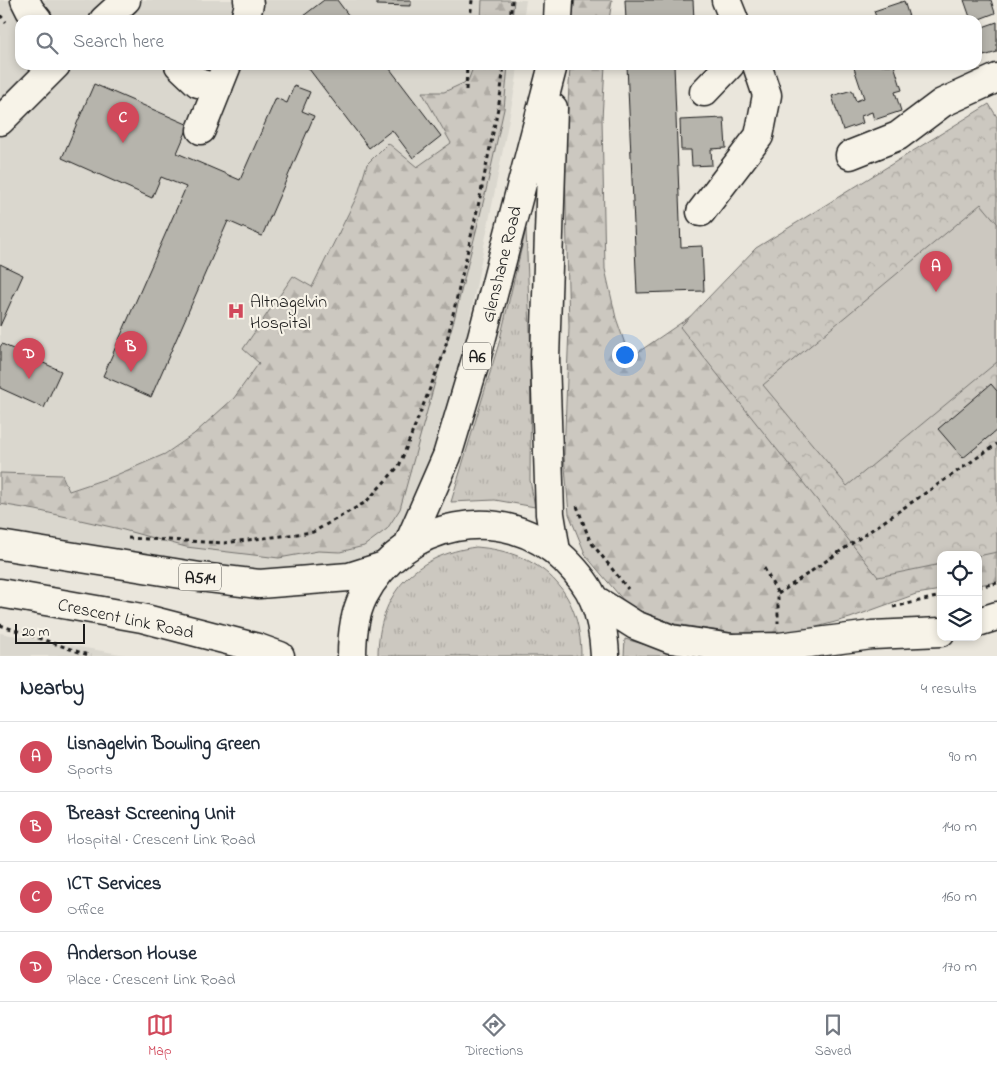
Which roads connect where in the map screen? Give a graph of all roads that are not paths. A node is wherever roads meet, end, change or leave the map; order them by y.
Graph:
1 (25, 0) edge
2 (126, 0) edge
3 (248, 0) edge
4 (559, 0) edge
5 (726, 0) edge
6 (34, 15) edge
7 (110, 15) edge
8 (246, 15) edge
9 (558, 15) edge
10 (732, 15) edge
11 (51, 70) edge
12 (184, 70) edge
13 (552, 70) edge
14 (553, 70) edge
15 (725, 70) edge
16 (758, 70) edge
17 (222, 76) edge
18 (997, 78) edge
19 (704, 92) dead end
20 (0, 121) edge
21 (201, 130) dead end
22 (850, 155) dead end
23 (701, 212) dead end
24 (0, 545) edge
25 (408, 545) junction
26 (556, 551) junction
27 (384, 566) junction
28 (0, 593) edge
29 (594, 599) junction
30 (997, 616) edge
31 (982, 621) edge
32 (937, 633) edge
33 (937, 634) edge
34 (280, 656) edge
35 (352, 656) edge
36 (605, 656) edge
37 (862, 656) edge

1 - 6 main road
2 - 7 main road
3 - 8 main road
4 - 9 main road
5 - 10 main road
11 - 20 main road
12 - 17 main road
13 - 25 main road, Glenshane Road / A6
14 - 26 main road, Glenshane Road / A6
15 - 19 main road
16 - 23 main road
17 - 21 main road
18 - 22 main road
24 - 27 main road, A514
25 - 26 main road, A514
25 - 27 main road, A514
26 - 29 main road, A514
27 - 35 main road, A514
28 - 34 main road, Crescent Link Road
29 - 32 main road
29 - 36 main road, A514
30 - 31 main road
33 - 37 main road

